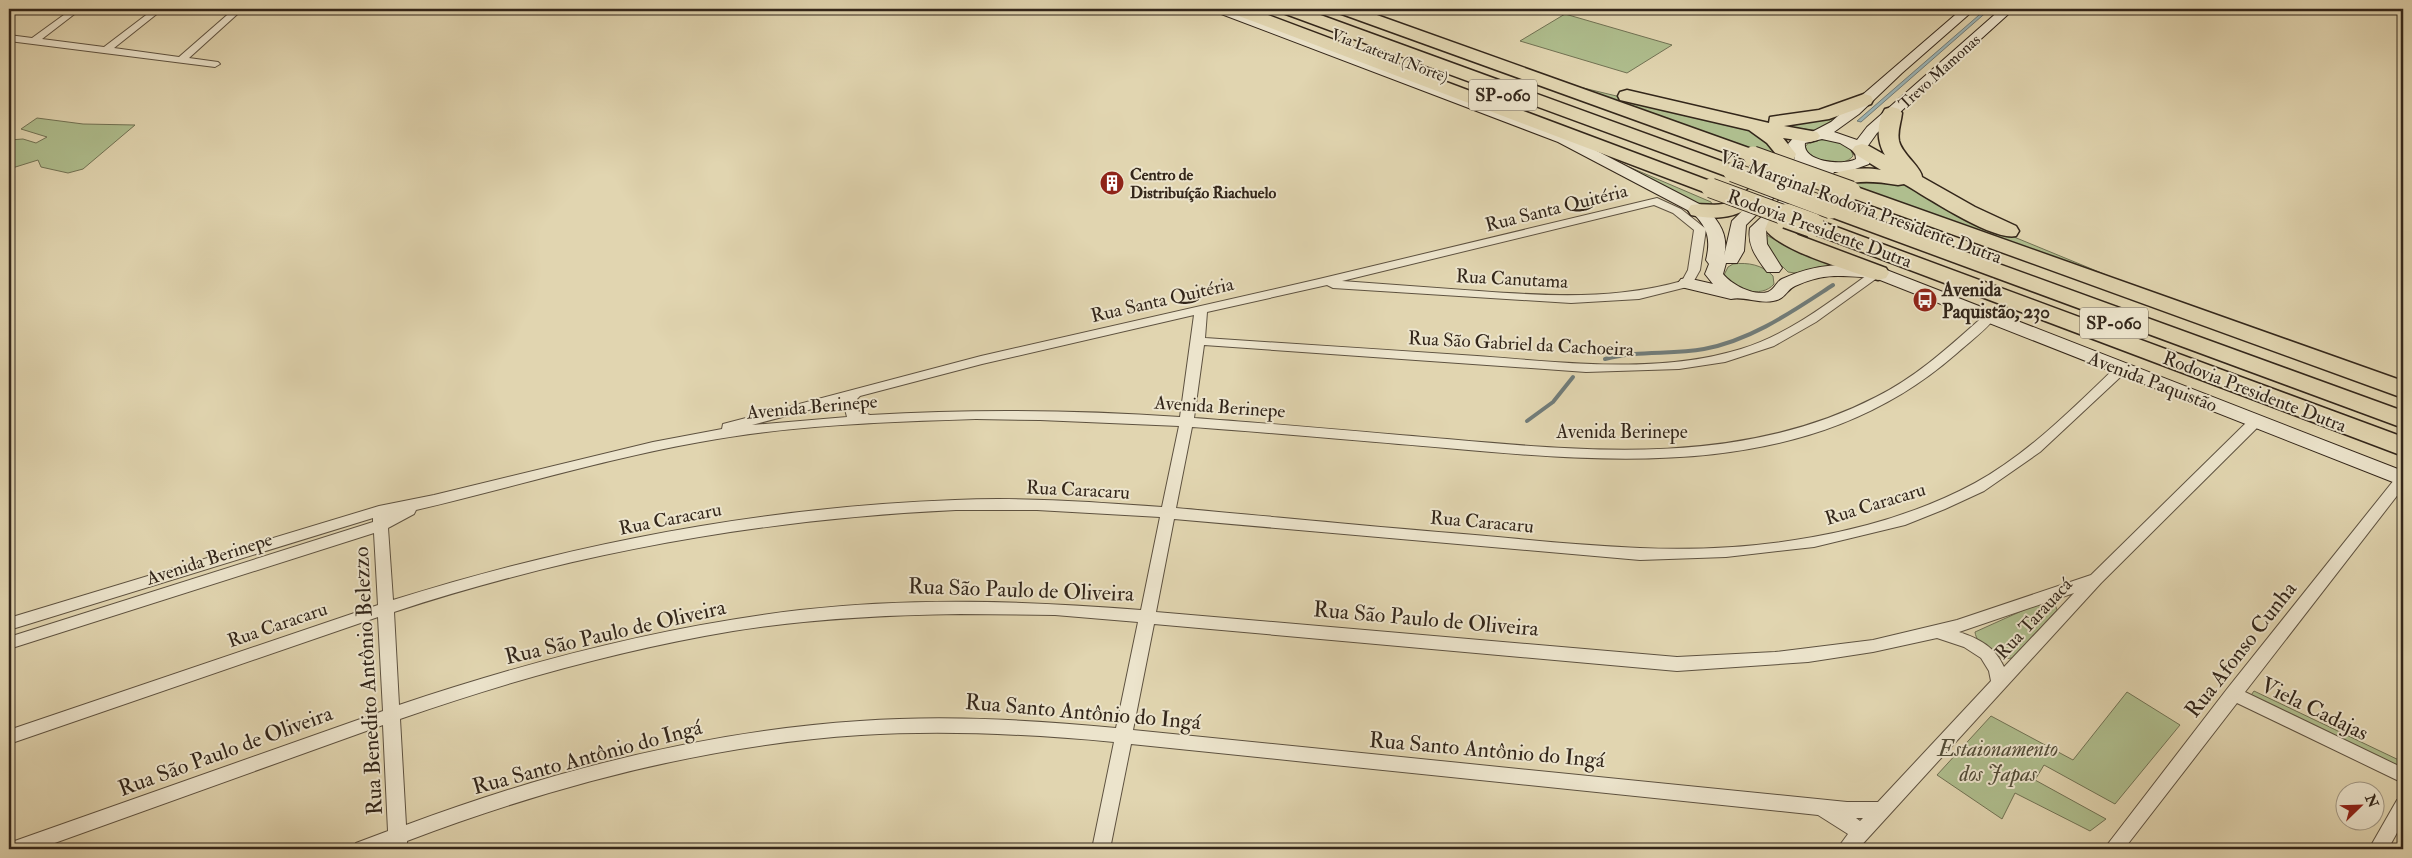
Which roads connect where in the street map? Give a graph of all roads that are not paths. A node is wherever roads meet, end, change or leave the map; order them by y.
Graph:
1 (77, 9) edge
2 (159, 9) edge
3 (239, 9) edge
4 (1221, 9) edge
5 (1237, 9) edge
6 (1271, 9) edge
7 (1289, 9) edge
8 (1319, 9) edge
9 (1345, 9) edge
10 (1969, 9) edge
11 (2008, 9) edge
12 (9, 38) edge
13 (34, 41) junction
14 (107, 49) junction
15 (1477, 56) junction
16 (182, 59) junction
17 (215, 64) dead end
18 (1864, 100) junction
19 (1892, 113) junction
20 (1726, 119) junction
21 (1813, 135) junction
22 (1575, 146) joint
23 (1860, 149) junction
24 (1800, 154) junction
25 (1839, 168) junction
26 (1733, 171) junction
27 (1925, 188) junction
28 (1832, 208) junction
29 (1699, 210) junction
30 (1724, 262) junction
31 (1395, 265) junction
32 (1773, 268) junction
33 (1878, 273) junction
34 (1690, 277) junction
35 (1319, 283) junction
36 (1785, 284) junction
37 (1400, 289) junction
38 (1985, 289) junction
39 (1745, 295) junction
40 (1201, 310) junction
41 (1990, 317) junction
42 (1199, 341) junction
43 (2122, 369) junction
44 (2360, 375) junction
45 (2403, 390) edge
46 (857, 392) junction
47 (2403, 404) edge
48 (873, 420) junction
49 (2403, 420) edge
50 (2256, 421) junction
51 (1186, 422) junction
52 (2403, 432) edge
53 (676, 442) junction
54 (2403, 447) edge
55 (2403, 464) edge
56 (2403, 478) edge
57 (1169, 513) junction
58 (380, 518) junction
59 (2096, 579) junction
60 (386, 608) junction
61 (1147, 616) junction
62 (9, 624) edge
63 (1936, 632) junction
64 (9, 643) edge
65 (2000, 683) junction
66 (2234, 694) junction
67 (392, 714) junction
68 (1123, 735) junction
69 (9, 737) edge
70 (2403, 776) edge
71 (2403, 806) edge
72 (1814, 807) junction
73 (1883, 810) junction
74 (1862, 833) junction
75 (397, 842) edge
76 (16, 849) edge
77 (363, 849) edge
78 (1101, 849) edge
79 (1846, 849) edge
80 (2113, 849) edge
81 (2378, 849) edge

1 - 13 street
2 - 14 street
3 - 16 street
4 - 22 main road, Via Lateral (Norte)
5 - 26 highway, Rodovia Presidente Dutra / SP-060
6 - 26 highway, Rodovia Presidente Dutra / SP-060
7 - 26 highway, Rodovia Presidente Dutra / SP-060
8 - 26 highway, Via Marginal Rodovia Presidente Dutra / SP-060
9 - 15 highway
10 - 18 main road, Trevo Mamonas
11 - 19 main road, Trevo Mamonas
12 - 13 street
13 - 14 street
14 - 16 street
15 - 20 highway
15 - 26 highway
16 - 17 street
18 - 20 highway
18 - 21 main road, Trevo Mamonas
19 - 23 main road, Trevo Mamonas
19 - 27 highway
20 - 21 highway
20 - 29 highway
21 - 23 main road
21 - 24 main road
22 - 29 main road, Avenida Paquistão
23 - 25 main road
23 - 27 highway
24 - 25 main road
24 - 30 main road
25 - 32 main road
26 - 28 highway, Rodovia Presidente Dutra / SP-060, bridge
26 - 28 highway, Via Marginal Rodovia Presidente Dutra / SP-060
27 - 33 highway
27 - 44 highway
28 - 38 highway, Rodovia Presidente Dutra / SP-060
28 - 44 highway
28 - 47 highway, Via Marginal Rodovia Presidente Dutra / SP-060
28 - 49 highway, Rodovia Presidente Dutra / SP-060
28 - 52 highway, Rodovia Presidente Dutra / SP-060
29 - 30 main road, Avenida Paquistão
30 - 32 main road
30 - 39 main road, Avenida Paquistão
31 - 34 street, Rua Santa Quitéria
31 - 35 street, Rua Santa Quitéria
31 - 37 street
32 - 36 main road
33 - 36 main road, Avenida Paquistão
33 - 41 main road, Avenida Paquistão
33 - 42 street, Rua São Gabriel da Cachoeira
34 - 37 street, Rua Canutama
34 - 39 main road
35 - 37 street, Rua Canutama
35 - 40 street, Rua Santa Quitéria
36 - 39 main road, Avenida Paquistão
38 - 54 highway, Rodovia Presidente Dutra / SP-060
38 - 55 highway
40 - 42 street
40 - 46 street, Rua Santa Quitéria
41 - 43 main road, Avenida Paquistão
41 - 51 street, Avenida Berinepe
42 - 51 street
43 - 50 main road, Avenida Paquistão
43 - 57 street, Rua Caracaru
44 - 45 highway
46 - 48 street
46 - 53 street, Rua Santa Quitéria
48 - 51 street, Avenida Berinepe
48 - 53 street, Avenida Berinepe
50 - 56 main road, Avenida Paquistão
50 - 59 street, Rua Tarauacá
51 - 57 street
53 - 58 street, Avenida Berinepe
56 - 66 street, Rua Afonso Cunha
57 - 60 street, Rua Caracaru
57 - 61 street
58 - 60 street, Rua Benedito Antônio Belezzo
58 - 62 street, Avenida Berinepe
58 - 64 street, Avenida Berinepe
59 - 63 street, Rua São Paulo de Oliveira
59 - 65 street, Rua Tarauacá
60 - 67 street, Rua Benedito Antônio Belezzo
60 - 69 street, Rua Caracaru
61 - 63 street, Rua São Paulo de Oliveira
61 - 67 street, Rua São Paulo de Oliveira
61 - 68 street
63 - 65 street, Rua São Paulo de Oliveira
65 - 73 street, Rua Tarauacá
66 - 70 street, Viela Cadajas
66 - 80 street, Rua Afonso Cunha
67 - 75 street, Rua Benedito Antônio Belezzo
67 - 76 street, Rua São Paulo de Oliveira
68 - 72 street, Rua Santo Antônio do Ingá
68 - 75 street, Rua Santo Antônio do Ingá
68 - 78 street
71 - 81 street
72 - 73 street, Rua Santo Antônio do Ingá
72 - 74 street, Rua Santo Antônio do Ingá
73 - 74 street, Rua Tarauacá
74 - 79 street, Rua Tarauacá
75 - 77 street, Rua Santo Antônio do Ingá

